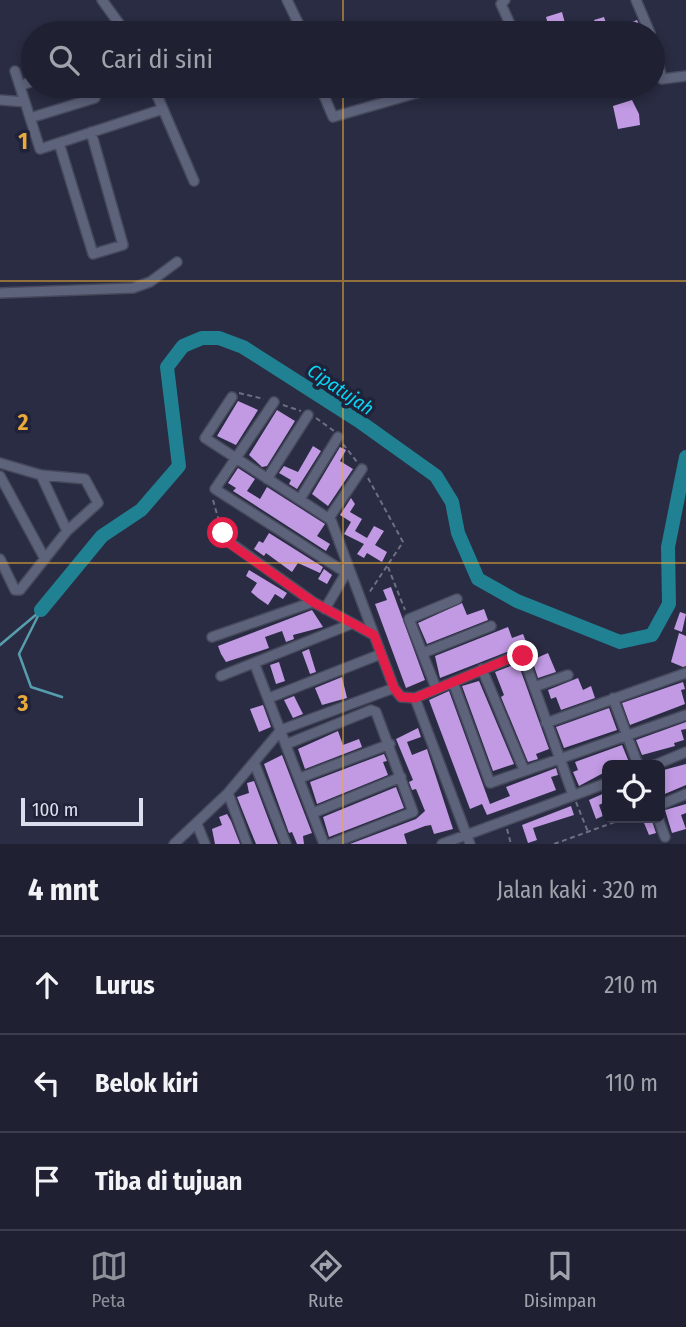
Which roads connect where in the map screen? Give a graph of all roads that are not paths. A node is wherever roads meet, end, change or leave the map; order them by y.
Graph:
1 (102, 0) edge
2 (288, 0) edge
3 (505, 0) edge
4 (636, 0) edge
5 (117, 21) edge
6 (298, 21) edge
7 (507, 21) edge
8 (645, 21) edge
9 (15, 71) dead end
10 (686, 76) edge
11 (665, 79) edge
12 (20, 86) joint
13 (21, 89) edge
14 (24, 98) edge
15 (95, 98) dead end
16 (158, 98) edge
17 (325, 98) edge
18 (399, 98) edge
19 (0, 100) edge
20 (25, 102) junction
21 (163, 109) junction
22 (30, 118) junction
23 (91, 132) junction
24 (59, 143) junction
25 (194, 181) dead end
26 (177, 262) dead end
27 (0, 293) edge
28 (232, 397) dead end
29 (274, 402) dead end
30 (309, 415) dead end
31 (338, 437) dead end
32 (235, 458) junction
33 (0, 463) edge
34 (362, 469) dead end
35 (41, 475) junction
36 (0, 476) edge
37 (267, 479) junction
38 (300, 499) junction
39 (329, 518) junction
40 (67, 531) junction
41 (225, 539) road end
42 (45, 558) junction
43 (0, 559) edge
44 (349, 574) junction
45 (457, 599) dead end
46 (313, 602) junction
47 (325, 609) junction
48 (351, 624) junction
49 (491, 626) dead end
50 (374, 635) junction
51 (212, 637) dead end
52 (423, 653) junction
53 (381, 654) junction
54 (255, 665) junction
55 (482, 669) junction
56 (686, 674) edge
57 (568, 675) dead end
58 (221, 676) dead end
59 (453, 681) junction
60 (534, 687) junction
61 (394, 688) junction
62 (436, 688) junction
63 (269, 698) junction
64 (415, 698) junction
65 (613, 698) junction
66 (686, 715) edge
67 (546, 723) junction
68 (281, 730) junction
69 (626, 734) junction
70 (288, 744) junction
71 (390, 744) junction
72 (686, 752) edge
73 (559, 757) junction
74 (636, 760) edge
75 (665, 761) edge
76 (254, 762) junction
77 (524, 770) junction
78 (401, 777) junction
79 (300, 778) junction
80 (602, 785) edge
81 (228, 793) junction
82 (686, 794) edge
83 (573, 795) junction
84 (665, 803) edge
85 (313, 813) junction
86 (660, 823) edge
87 (197, 824) junction
88 (665, 837) dead end
89 (469, 839) edge
90 (174, 844) edge
91 (205, 844) edge
92 (247, 844) edge
93 (286, 844) edge
94 (324, 844) edge
95 (331, 844) edge
96 (442, 844) edge

1 - 5 street
2 - 6 street
3 - 7 street
4 - 8 street
9 - 12 street
10 - 11 street
12 - 13 street
14 - 20 street
15 - 22 street
16 - 21 street
17 - 18 street
19 - 20 street
20 - 22 street
21 - 23 street
21 - 25 street
22 - 24 street
23 - 24 street
23 - 24 street
26 - 27 street
28 - 32 street
29 - 32 street
30 - 37 street
31 - 38 street
32 - 37 street
32 - 44 street
33 - 35 street
34 - 39 street
35 - 40 street
35 - 40 street
36 - 42 street
37 - 38 street
38 - 39 street
39 - 44 street
40 - 42 street
41 - 46 street
42 - 43 street
44 - 47 street
44 - 50 street
45 - 52 street
46 - 47 street
46 - 51 street
47 - 48 street
48 - 50 street
48 - 54 street
49 - 52 street
50 - 53 street
52 - 62 street
53 - 61 street
53 - 63 street
54 - 58 street
54 - 63 street
55 - 59 street
55 - 60 street
55 - 77 street
56 - 65 street
57 - 60 street
59 - 62 street
59 - 77 street
60 - 67 street
61 - 64 street
61 - 68 street
62 - 64 street
63 - 68 street
64 - 89 street
65 - 67 street
65 - 69 street
66 - 69 street
67 - 73 street
68 - 70 street
68 - 76 street
69 - 73 street
69 - 74 street
70 - 71 street
70 - 79 street
71 - 78 street
71 - 79 street
72 - 75 street
73 - 77 street
73 - 83 street
76 - 81 street
76 - 93 street
78 - 85 street
78 - 95 street
79 - 85 street
80 - 83 street
81 - 87 street
81 - 92 street
82 - 84 street
83 - 89 street
85 - 94 street
86 - 88 street
87 - 90 street
87 - 91 street
89 - 96 street

